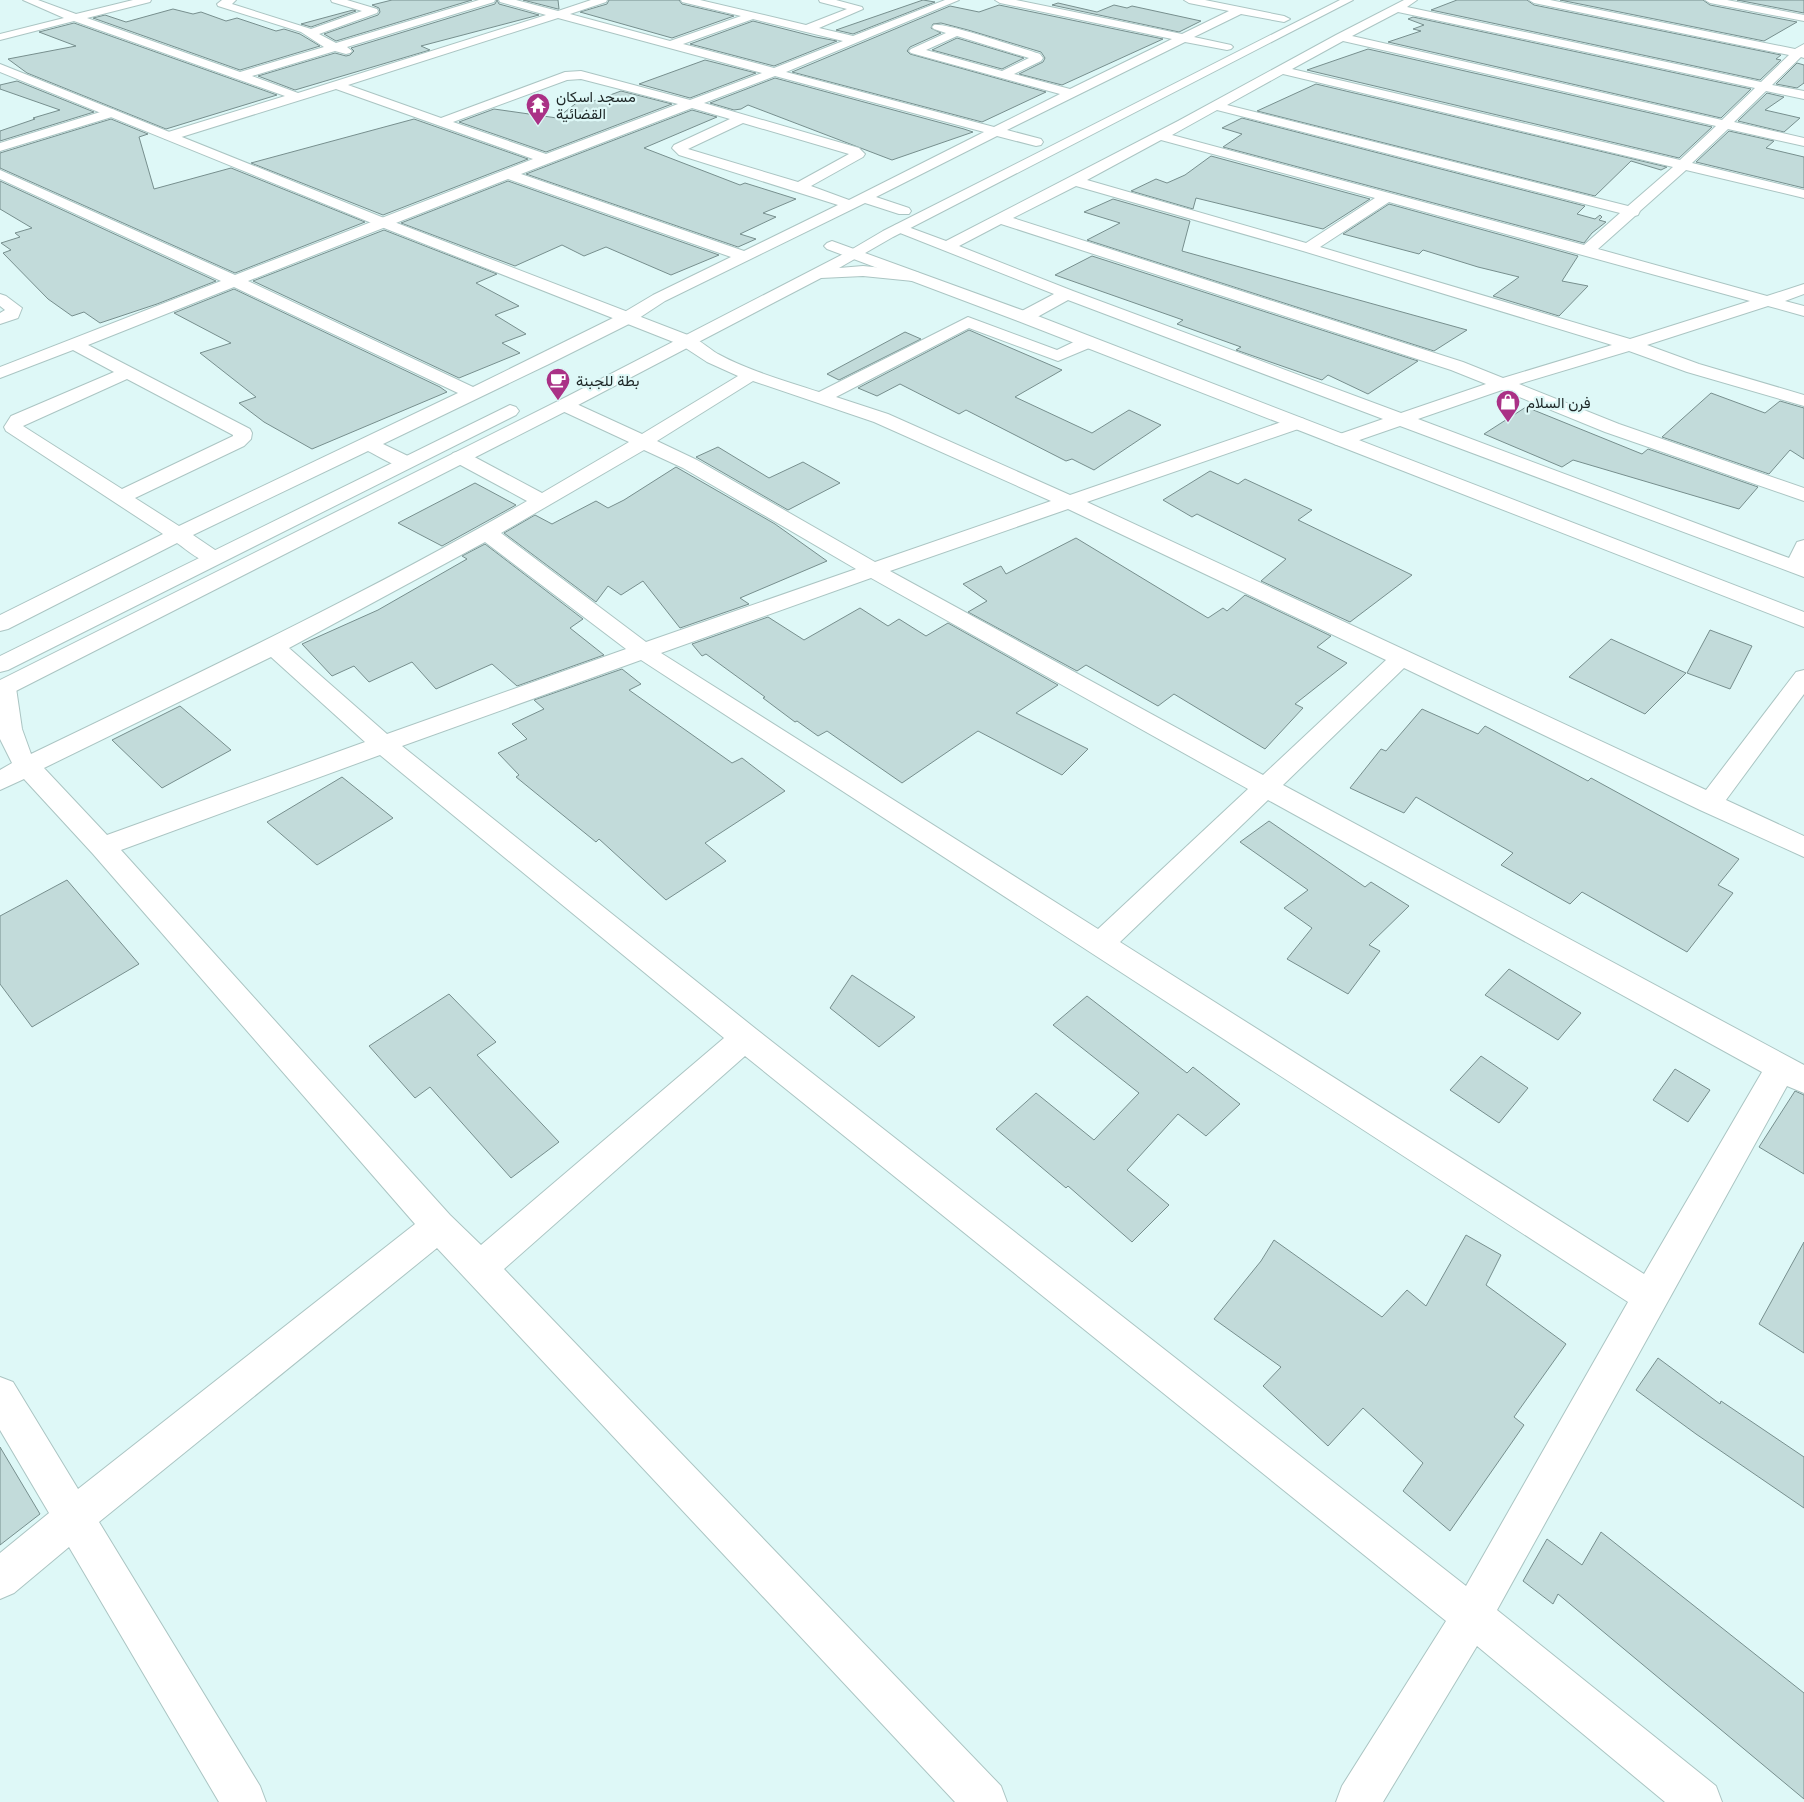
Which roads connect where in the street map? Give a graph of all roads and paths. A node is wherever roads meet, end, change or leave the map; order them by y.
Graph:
1 (33, 0) edge
2 (146, 0) edge
3 (231, 0) edge
4 (336, 0) edge
5 (490, 0) edge
6 (504, 0) edge
7 (602, 0) edge
8 (686, 0) edge
9 (824, 0) edge
10 (954, 0) edge
11 (1000, 0) edge
12 (1189, 0) edge
13 (1324, 0) edge
14 (1348, 0) edge
15 (1412, 0) edge
16 (1534, 0) edge
17 (1710, 0) edge
18 (1087, 8) dead end
19 (1396, 8) junction
20 (1240, 10) junction
21 (557, 15) junction
22 (1071, 15) junction
23 (752, 16) junction
24 (75, 18) junction
25 (1804, 18) edge
26 (908, 19) junction
27 (1284, 20) junction
28 (807, 28) junction
29 (957, 32) junction
30 (312, 33) junction
31 (0, 37) edge
32 (1340, 37) junction
33 (1183, 39) junction
34 (854, 40) junction
35 (672, 44) junction
36 (335, 47) junction
37 (1227, 47) junction
38 (1802, 51) edge
39 (353, 54) dead end
40 (371, 61) dead end
41 (0, 68) edge
42 (389, 68) junction
43 (1281, 70) junction
44 (775, 72) junction
45 (1002, 75) junction
46 (240, 76) junction
47 (334, 84) junction
48 (1764, 86) junction
49 (1071, 93) junction
50 (1804, 94) edge
51 (296, 96) junction
52 (692, 104) junction
53 (1215, 106) junction
54 (110, 113) junction
55 (741, 119) junction
56 (441, 122) junction
57 (1726, 124) junction
58 (997, 132) junction
59 (170, 136) junction
60 (1160, 136) junction
61 (1036, 142) junction
62 (1804, 142) edge
63 (0, 147) edge
64 (546, 159) junction
65 (1683, 165) junction
66 (0, 174) edge
67 (508, 174) junction
68 (1075, 181) junction
69 (19, 182) junction
70 (0, 188) edge
71 (799, 188) junction
72 (1804, 194) edge
73 (1386, 198) junction
74 (857, 202) junction
75 (904, 211) junction
76 (1633, 212) junction
77 (1000, 219) junction
78 (384, 223) junction
79 (894, 231) junction
80 (832, 246) junction
81 (948, 246) junction
82 (1308, 248) junction
83 (1587, 251) junction
84 (854, 254) junction
85 (814, 255) dead end
86 (744, 256) junction
87 (905, 273) junction
88 (811, 276) junction
89 (236, 282) junction
90 (1804, 290) edge
91 (1067, 294) junction
92 (0, 299) edge
93 (1769, 302) junction
94 (1804, 311) edge
95 (1024, 317) junction
96 (627, 318) junction
97 (0, 319) edge
98 (682, 323) dead end
99 (664, 332) junction
100 (648, 340) dead end
101 (686, 341) junction
102 (1088, 342) junction
103 (74, 344) junction
104 (1630, 346) junction
105 (126, 372) junction
106 (0, 373) edge
107 (751, 375) junction
108 (1502, 384) junction
109 (474, 394) junction
110 (823, 397) junction
111 (1804, 401) edge
112 (564, 404) junction
113 (520, 406) dead end
114 (1400, 420) junction
115 (1297, 423) junction
116 (1341, 440) junction
117 (644, 441) junction
118 (369, 444) junction
119 (460, 457) junction
120 (405, 462) junction
121 (1804, 495) edge
122 (121, 497) junction
123 (542, 501) junction
124 (1068, 501) junction
125 (487, 533) junction
126 (178, 534) junction
127 (1804, 546) edge
128 (214, 558) junction
129 (871, 569) junction
130 (1800, 569) edge
131 (1804, 620) edge
132 (0, 624) edge
133 (273, 646) junction
134 (644, 652) junction
135 (1401, 658) junction
136 (1804, 677) edge
137 (1, 681) edge
138 (383, 744) junction
139 (13, 774) edge
140 (1265, 787) junction
141 (1709, 804) junction
142 (102, 847) junction
143 (1804, 847) edge
144 (1099, 945) junction
145 (745, 1038) junction
146 (1793, 1074) edge
147 (438, 1226) junction
148 (480, 1268) junction
149 (1650, 1297) junction
150 (0, 1395) edge
151 (73, 1518) junction
152 (0, 1579) edge
153 (1472, 1616) junction
154 (244, 1802) edge
155 (984, 1802) edge
156 (1358, 1802) edge
157 (1700, 1802) edge

1 - 24 main road
2 - 24 main road
3 - 30 main road
4 - 30 main road
5 - 36 main road
6 - 21 main road
7 - 21 main road
8 - 23 main road
9 - 28 main road
10 - 26 main road
11 - 22 main road
12 - 20 main road
13 - 27 main road
14 - 79 main road
15 - 19 main road
16 - 38 main road
17 - 25 main road
18 - 22 main road
19 - 32 main road
19 - 48 main road
20 - 27 main road
20 - 33 main road
21 - 35 main road
21 - 42 main road
22 - 33 main road
23 - 28 main road
23 - 35 main road
24 - 31 main road
24 - 46 main road
26 - 29 main road
26 - 34 main road
27 - 37 main road
28 - 34 main road
29 - 45 main road
29 - 45 main road
30 - 36 main road
32 - 43 main road
32 - 57 main road
33 - 37 main road
33 - 49 main road
34 - 44 main road
35 - 44 main road
36 - 39 main road
36 - 46 main road
37 - 61 main road
38 - 48 main road
40 - 42 main road
41 - 54 main road
42 - 47 main road
43 - 53 main road
43 - 65 main road
44 - 52 main road
44 - 58 main road
45 - 49 main road
46 - 51 main road
47 - 51 main road
47 - 56 main road
48 - 50 main road
48 - 57 main road
49 - 58 main road
51 - 59 main road
52 - 55 main road
52 - 56 main road
52 - 64 main road
53 - 60 main road
53 - 76 main road
54 - 59 main road
54 - 63 main road
55 - 71 main road
55 - 71 main road
56 - 64 main road
57 - 62 main road
57 - 65 main road
58 - 61 main road
58 - 74 main road
59 - 78 main road
60 - 68 main road
60 - 73 main road
61 - 75 main road
64 - 67 main road
65 - 72 main road
65 - 76 main road
66 - 69 main road
67 - 78 main road
67 - 86 main road
68 - 77 main road
68 - 82 main road
69 - 70 main road
69 - 89 main road
71 - 74 main road
73 - 82 main road
73 - 83 main road
74 - 75 main road
74 - 86 main road
75 - 80 main road
76 - 83 main road
77 - 81 main road
77 - 108 main road
78 - 89 main road
78 - 96 main road
79 - 81 main road
79 - 84 main road
79 - 87 main road
80 - 84 main road
80 - 85 main road
81 - 91 main road
82 - 104 main road
83 - 93 main road
84 - 87 main road
84 - 88 main road
86 - 96 main road
87 - 88 main road
87 - 95 main road
88 - 101 main road
89 - 103 main road
89 - 109 main road
90 - 93 main road
91 - 95 main road
91 - 114 main road
92 - 97 main road
93 - 94 main road
93 - 104 main road
95 - 102 main road
96 - 99 main road
96 - 109 main road
98 - 99 main road
99 - 100 main road
99 - 101 main road
101 - 107 main road
101 - 112 main road
102 - 110 main road
102 - 115 main road
103 - 105 main road
103 - 106 main road
104 - 108 main road
104 - 111 main road
105 - 122 main road
105 - 122 main road
107 - 110 main road
107 - 117 main road
108 - 114 main road
108 - 121 main road
109 - 118 main road
110 - 124 main road
112 - 117 main road
112 - 119 main road
113 - 120 main road
114 - 116 main road
114 - 130 main road
115 - 116 main road
115 - 124 main road
116 - 131 main road
117 - 123 main road
117 - 129 main road
118 - 120 main road
118 - 126 main road
119 - 123 main road
119 - 137 main road
120 - 128 main road
122 - 126 main road
123 - 125 main road
124 - 129 main road
124 - 135 main road
125 - 133 main road
125 - 134 main road
126 - 128 main road
126 - 132 main road
127 - 130 main road
128 - 137 main road
129 - 134 main road
129 - 140 main road
133 - 138 main road
133 - 139 main road
134 - 138 main road
134 - 144 main road
135 - 140 main road
135 - 141 main road
136 - 141 main road
137 - 139 main road
138 - 142 main road
138 - 145 main road
139 - 142 main road
140 - 144 main road
140 - 146 main road
141 - 143 main road
142 - 147 main road
144 - 149 main road
145 - 148 main road
145 - 153 main road
146 - 149 main road
147 - 148 main road
147 - 151 main road
148 - 155 main road
149 - 153 main road
150 - 151 main road
151 - 152 main road
151 - 154 main road
153 - 156 main road
153 - 157 main road

